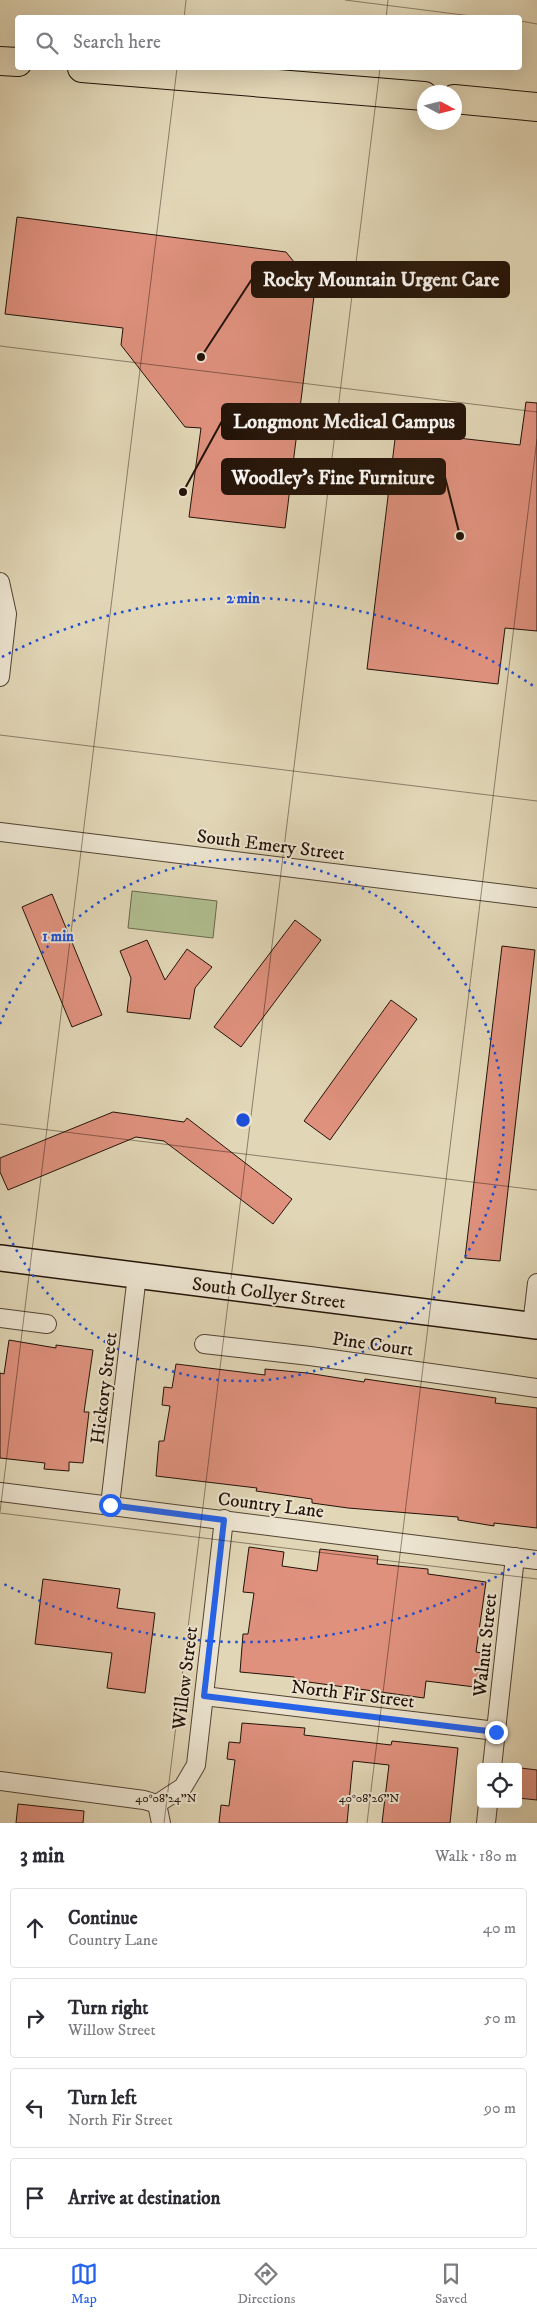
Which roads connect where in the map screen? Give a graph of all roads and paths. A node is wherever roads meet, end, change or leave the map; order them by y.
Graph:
1 (0, 61) edge
2 (15, 62) edge
3 (106, 70) edge
4 (417, 95) edge
5 (462, 100) edge
6 (537, 107) edge
7 (0, 582) edge
8 (0, 677) edge
9 (0, 832) edge
10 (537, 898) edge
11 (0, 1258) edge
12 (137, 1275) junction
13 (537, 1283) edge
14 (0, 1318) edge
15 (47, 1324) dead end
16 (535, 1326) edge
17 (204, 1344) dead end
18 (537, 1388) edge
19 (0, 1492) edge
20 (110, 1505) junction
21 (224, 1520) junction
22 (515, 1558) junction
23 (537, 1560) edge
24 (204, 1696) junction
25 (496, 1732) junction
26 (492, 1763) edge
27 (0, 1781) edge
28 (157, 1804) junction
29 (488, 1808) edge
30 (162, 1823) edge
31 (486, 1823) edge

1 - 2 main road
3 - 4 main road
5 - 6 main road
7 - 8 street
9 - 10 street, South Emery Street
11 - 12 street, South Collyer Street
12 - 16 street, South Collyer Street
12 - 20 street, Hickory Street
13 - 16 street
14 - 15 street
17 - 18 street, Pine Court
19 - 20 street, Country Lane
20 - 21 street, Country Lane
21 - 22 street, Country Lane
21 - 24 street, Willow Street
22 - 23 street, Country Lane
22 - 25 street, Walnut Street
24 - 25 street, North Fir Street
24 - 28 street, Willow Street
25 - 26 street, Walnut Street
27 - 28 street
28 - 30 street
29 - 31 street

